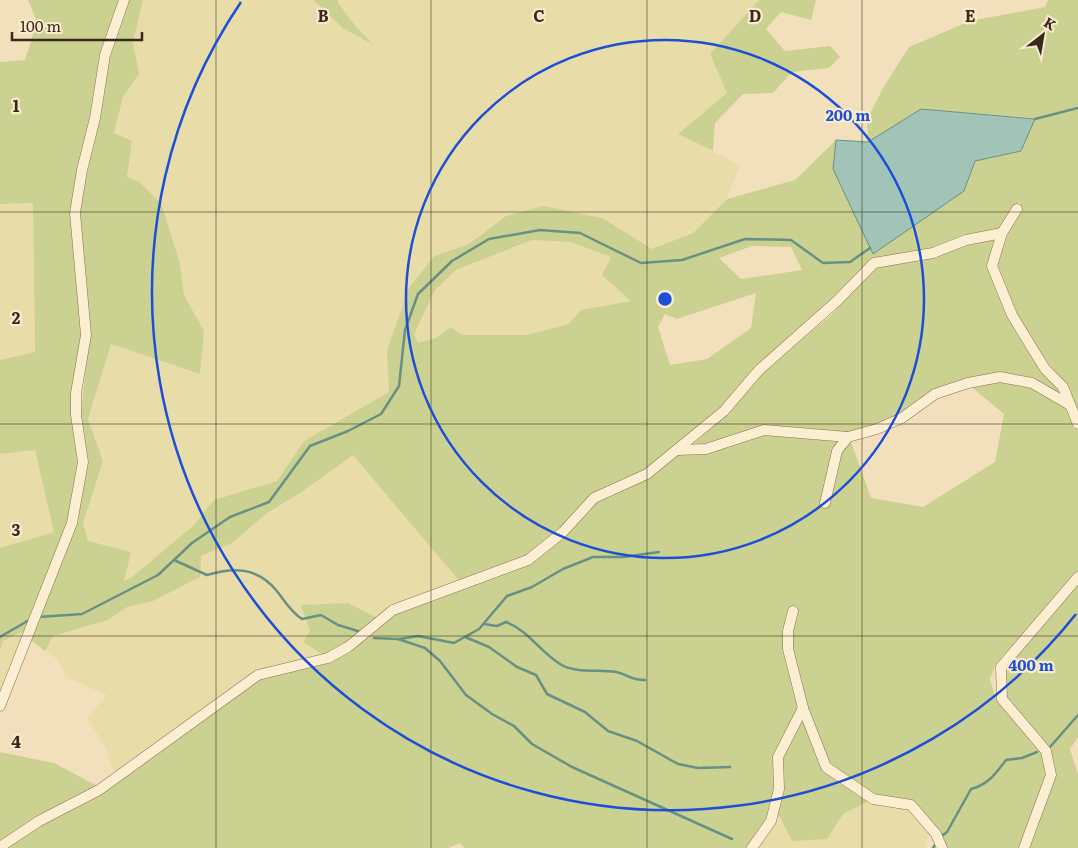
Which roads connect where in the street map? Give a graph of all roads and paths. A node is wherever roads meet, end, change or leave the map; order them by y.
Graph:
1 (124, 0) edge
2 (1017, 209) dead end
3 (1002, 233) junction
4 (1070, 405) junction
5 (1078, 424) edge
6 (848, 437) junction
7 (677, 450) junction
8 (825, 502) dead end
9 (1078, 577) edge
10 (793, 610) dead end
11 (0, 706) edge
12 (803, 708) junction
13 (0, 847) edge
14 (752, 848) edge
15 (942, 848) edge
16 (1024, 848) edge

1 - 11 street
2 - 3 street
3 - 4 street
3 - 7 street
4 - 5 street
4 - 6 street
6 - 7 street
6 - 8 street
7 - 13 street
9 - 16 street
10 - 12 street
12 - 14 street
12 - 15 street

